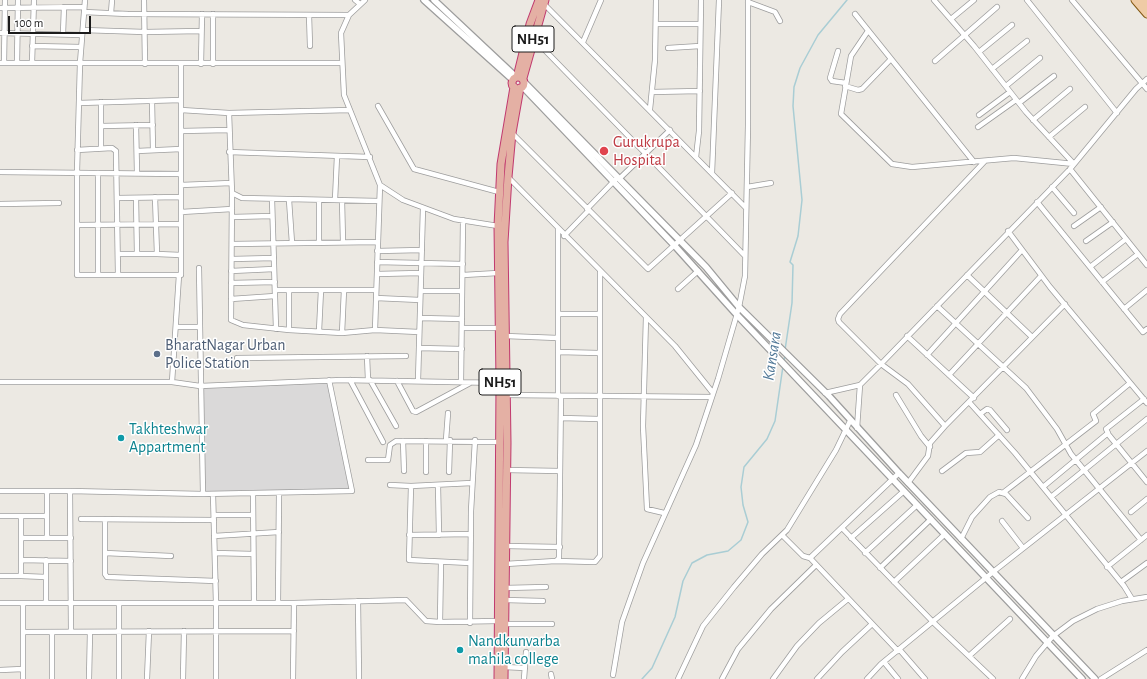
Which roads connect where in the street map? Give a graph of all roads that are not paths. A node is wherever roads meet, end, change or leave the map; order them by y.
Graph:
1 (5, 0) edge
2 (18, 0) edge
3 (34, 0) edge
4 (85, 0) edge
5 (112, 0) edge
6 (144, 0) edge
7 (355, 0) edge
8 (364, 0) edge
9 (424, 0) edge
10 (434, 0) edge
11 (601, 0) edge
12 (656, 0) edge
13 (701, 0) edge
14 (718, 0) edge
15 (934, 0) edge
16 (974, 0) edge
17 (1026, 0) edge
18 (1072, 0) edge
19 (1135, 0) edge
20 (1143, 0) edge
21 (542, 1) edge
22 (748, 1) edge
23 (360, 4) junction
24 (1147, 5) edge
25 (18, 7) junction
26 (64, 7) junction
27 (998, 7) dead end
28 (2, 8) edge
29 (34, 8) junction
30 (84, 10) junction
31 (111, 13) junction
32 (144, 14) junction
33 (202, 14) junction
34 (213, 14) junction
35 (309, 14) junction
36 (855, 14) dead end
37 (1147, 14) edge
38 (349, 15) junction
39 (951, 19) junction
40 (780, 21) dead end
41 (656, 24) junction
42 (700, 24) junction
43 (1012, 25) dead end
44 (201, 31) junction
45 (868, 31) junction
46 (82, 32) junction
47 (145, 32) junction
48 (2, 33) edge
49 (18, 33) junction
50 (33, 34) junction
51 (63, 34) junction
52 (965, 35) junction
53 (533, 38) junction
54 (1027, 41) dead end
55 (583, 42) junction
56 (2, 46) edge
57 (32, 46) junction
58 (310, 46) dead end
59 (700, 46) junction
60 (81, 47) junction
61 (668, 48) dead end
62 (838, 51) dead end
63 (979, 52) junction
64 (1040, 58) dead end
65 (891, 59) junction
66 (934, 61) dead end
67 (2, 63) edge
68 (17, 63) junction
69 (32, 63) junction
70 (80, 63) junction
71 (342, 63) junction
72 (145, 64) junction
73 (181, 64) junction
74 (201, 64) junction
75 (213, 64) junction
76 (992, 69) junction
77 (1054, 76) dead end
78 (1147, 79) edge
79 (519, 82) junction
80 (1142, 84) junction
81 (846, 85) junction
82 (1006, 86) junction
83 (1070, 89) dead end
84 (1147, 89) edge
85 (700, 91) junction
86 (652, 92) junction
87 (1010, 92) junction
88 (181, 100) junction
89 (152, 101) junction
90 (101, 102) junction
91 (1017, 102) junction
92 (79, 103) junction
93 (378, 106) dead end
94 (1085, 107) dead end
95 (650, 109) junction
96 (181, 110) junction
97 (350, 110) junction
98 (229, 113) junction
99 (1117, 113) junction
100 (979, 115) dead end
101 (1033, 120) junction
102 (136, 125) junction
103 (153, 125) junction
104 (101, 126) junction
105 (978, 127) dead end
106 (229, 130) junction
107 (670, 130) junction
108 (181, 131) junction
109 (512, 133) junction
110 (1049, 137) junction
111 (101, 148) junction
112 (181, 149) junction
113 (77, 150) junction
114 (153, 150) junction
115 (137, 151) junction
116 (229, 152) junction
117 (645, 154) junction
118 (337, 156) junction
119 (370, 157) junction
120 (696, 157) junction
121 (985, 160) junction
122 (974, 162) junction
123 (1074, 164) junction
124 (1070, 169) junction
125 (0, 172) edge
126 (77, 172) junction
127 (98, 172) junction
128 (117, 173) junction
129 (137, 173) junction
130 (712, 173) junction
131 (181, 174) junction
132 (508, 177) junction
133 (618, 178) junction
134 (613, 182) junction
135 (231, 183) junction
136 (771, 183) dead end
137 (181, 185) junction
138 (380, 185) junction
139 (747, 187) junction
140 (1052, 187) junction
141 (500, 192) junction
142 (232, 193) junction
143 (732, 193) junction
144 (155, 197) junction
145 (181, 197) junction
146 (117, 198) junction
147 (136, 198) junction
148 (272, 199) junction
149 (290, 200) junction
150 (318, 200) junction
151 (335, 200) junction
152 (342, 200) junction
153 (378, 201) junction
154 (1037, 202) junction
155 (59, 203) dead end
156 (0, 204) edge
157 (1101, 207) junction
158 (423, 208) junction
159 (746, 208) junction
160 (232, 209) junction
161 (588, 210) junction
162 (181, 212) junction
163 (1074, 212) dead end
164 (272, 216) junction
165 (232, 217) junction
166 (706, 217) junction
167 (463, 220) junction
168 (1113, 222) junction
169 (156, 224) junction
170 (181, 224) junction
171 (77, 225) junction
172 (98, 225) junction
173 (118, 225) junction
174 (136, 225) junction
175 (498, 226) junction
176 (1074, 226) dead end
177 (558, 229) junction
178 (1008, 231) junction
179 (564, 236) junction
180 (1126, 238) junction
181 (680, 241) junction
182 (1086, 241) dead end
183 (343, 242) junction
184 (378, 242) junction
185 (273, 243) junction
186 (292, 243) junction
187 (319, 243) junction
188 (232, 244) junction
189 (675, 246) junction
190 (422, 250) junction
191 (1022, 250) junction
192 (377, 251) junction
193 (118, 254) junction
194 (137, 254) junction
195 (157, 254) junction
196 (181, 254) junction
197 (1138, 254) junction
198 (745, 256) junction
199 (274, 258) junction
200 (232, 259) junction
201 (377, 262) junction
202 (422, 262) junction
203 (463, 264) junction
204 (1147, 265) edge
205 (1090, 266) junction
206 (199, 268) dead end
207 (274, 269) junction
208 (231, 271) junction
209 (698, 271) junction
210 (600, 272) junction
211 (421, 273) junction
212 (498, 273) junction
213 (377, 274) junction
214 (463, 274) junction
215 (98, 275) junction
216 (118, 275) junction
217 (179, 275) junction
218 (967, 275) junction
219 (1041, 276) junction
220 (275, 282) junction
221 (1102, 282) junction
222 (231, 283) junction
223 (678, 289) dead end
224 (289, 290) junction
225 (321, 290) junction
226 (344, 290) junction
227 (376, 290) junction
228 (1147, 290) edge
229 (421, 291) junction
230 (462, 291) junction
231 (985, 292) junction
232 (275, 293) junction
233 (231, 298) junction
234 (376, 298) junction
235 (420, 300) junction
236 (1065, 304) junction
237 (937, 306) junction
238 (739, 307) junction
239 (1124, 309) junction
240 (736, 313) junction
241 (1006, 313) junction
242 (558, 314) junction
243 (600, 314) junction
244 (646, 317) junction
245 (420, 318) junction
246 (462, 319) junction
247 (956, 324) junction
248 (176, 327) junction
249 (200, 327) junction
250 (462, 328) junction
251 (499, 328) junction
252 (276, 329) junction
253 (1147, 329) edge
254 (290, 330) junction
255 (375, 330) junction
256 (320, 331) junction
257 (419, 332) junction
258 (342, 333) junction
259 (505, 336) junction
260 (907, 336) junction
261 (1032, 337) junction
262 (558, 338) junction
263 (978, 344) junction
264 (419, 348) junction
265 (462, 349) junction
266 (558, 352) junction
267 (599, 353) junction
268 (927, 354) junction
269 (367, 356) junction
270 (406, 356) dead end
271 (237, 358) dead end
272 (881, 364) junction
273 (1004, 366) junction
274 (949, 375) junction
275 (329, 380) junction
276 (350, 380) junction
277 (369, 380) junction
278 (397, 381) junction
279 (418, 381) junction
280 (0, 382) edge
281 (172, 382) junction
282 (461, 382) junction
283 (472, 382) junction
284 (503, 383) junction
285 (1130, 383) junction
286 (860, 385) junction
287 (200, 386) junction
288 (825, 393) junction
289 (713, 395) junction
290 (896, 395) dead end
291 (503, 396) junction
292 (560, 396) junction
293 (599, 397) junction
294 (643, 397) junction
295 (974, 398) junction
296 (1146, 401) edge
297 (969, 402) junction
298 (448, 413) dead end
299 (980, 414) junction
300 (561, 418) junction
301 (599, 418) junction
302 (1147, 419) edge
303 (850, 421) junction
304 (396, 426) dead end
305 (944, 426) junction
306 (847, 428) junction
307 (857, 428) junction
308 (1007, 430) dead end
309 (1108, 434) junction
310 (999, 435) junction
311 (426, 440) junction
312 (448, 440) junction
313 (475, 440) junction
314 (404, 441) junction
315 (383, 442) dead end
316 (499, 442) junction
317 (1116, 444) junction
318 (1066, 445) junction
319 (930, 447) junction
320 (1147, 451) edge
321 (368, 460) dead end
322 (1076, 460) junction
323 (1132, 463) junction
324 (506, 470) junction
325 (1084, 470) junction
326 (404, 471) dead end
327 (560, 471) junction
328 (942, 471) dead end
329 (426, 472) dead end
330 (449, 472) dead end
331 (1031, 472) junction
332 (898, 474) junction
333 (893, 479) junction
334 (1147, 482) edge
335 (472, 483) junction
336 (908, 483) junction
337 (390, 485) dead end
338 (438, 485) junction
339 (411, 486) junction
340 (1043, 487) junction
341 (1099, 489) junction
342 (0, 491) edge
343 (47, 491) junction
344 (70, 491) junction
345 (904, 491) junction
346 (1004, 492) junction
347 (253, 493) junction
348 (279, 493) junction
349 (203, 494) junction
350 (213, 494) junction
351 (1051, 497) junction
352 (1147, 499) edge
353 (917, 505) junction
354 (1131, 512) dead end
355 (664, 513) junction
356 (253, 515) junction
357 (0, 516) edge
358 (21, 516) junction
359 (47, 516) junction
360 (1065, 516) junction
361 (214, 518) junction
362 (1028, 518) dead end
363 (81, 519) dead end
364 (105, 519) junction
365 (931, 519) junction
366 (1002, 521) dead end
367 (842, 528) junction
368 (279, 532) junction
369 (253, 534) junction
370 (470, 534) junction
371 (945, 534) junction
372 (410, 535) junction
373 (439, 535) junction
374 (782, 535) junction
375 (1147, 535) edge
376 (214, 536) junction
377 (21, 538) junction
378 (47, 538) junction
379 (71, 538) junction
380 (851, 538) junction
381 (962, 539) junction
382 (1141, 540) junction
383 (506, 546) junction
384 (560, 547) junction
385 (1023, 548) junction
386 (105, 553) junction
387 (215, 553) junction
388 (865, 553) junction
389 (253, 554) junction
390 (171, 556) dead end
391 (810, 558) junction
392 (21, 560) junction
393 (46, 560) junction
394 (71, 561) junction
395 (556, 561) junction
396 (441, 562) junction
397 (470, 563) junction
398 (1147, 563) edge
399 (505, 564) junction
400 (816, 565) junction
401 (1107, 567) junction
402 (880, 568) junction
403 (993, 572) junction
404 (0, 576) edge
405 (21, 576) junction
406 (46, 577) junction
407 (986, 578) junction
408 (216, 581) junction
409 (894, 582) junction
410 (1121, 582) junction
411 (546, 587) dead end
412 (505, 588) junction
413 (1147, 597) edge
414 (848, 599) junction
415 (1132, 599) junction
416 (505, 600) junction
417 (358, 601) junction
418 (543, 601) dead end
419 (0, 603) edge
420 (23, 603) junction
421 (46, 603) junction
422 (71, 603) junction
423 (119, 603) junction
424 (216, 603) junction
425 (254, 603) junction
426 (278, 603) junction
427 (294, 603) junction
428 (1010, 619) dead end
429 (440, 622) junction
430 (933, 622) junction
431 (470, 623) junction
432 (501, 623) junction
433 (552, 624) dead end
434 (872, 624) junction
435 (148, 631) junction
436 (184, 631) junction
437 (216, 631) junction
438 (294, 631) junction
439 (23, 632) junction
440 (52, 632) junction
441 (71, 632) junction
442 (90, 632) junction
443 (119, 632) junction
444 (1053, 636) junction
445 (1048, 643) junction
446 (898, 650) junction
447 (1147, 650) edge
448 (526, 652) dead end
449 (969, 656) junction
450 (884, 662) junction
451 (504, 667) junction
452 (525, 668) junction
453 (23, 669) junction
454 (0, 670) edge
455 (612, 675) dead end
456 (23, 679) edge
457 (52, 679) edge
458 (90, 679) edge
459 (119, 679) edge
460 (147, 679) edge
461 (183, 679) edge
462 (216, 679) edge
463 (293, 679) edge
464 (359, 679) edge
465 (498, 679) edge
466 (504, 679) edge
467 (524, 679) edge
468 (678, 679) edge
469 (722, 679) edge
470 (773, 679) edge
471 (817, 679) edge
472 (867, 679) edge
473 (898, 679) edge
474 (926, 679) edge
475 (993, 679) edge
476 (1022, 679) edge
477 (1082, 679) edge
478 (1096, 679) edge
479 (1101, 679) edge

1 - 28 street
2 - 25 street
3 - 29 street
4 - 30 street
5 - 31 street
6 - 32 street
7 - 23 street
8 - 23 street
9 - 79 street
10 - 79 street
11 - 55 street
12 - 41 street
13 - 42 street
14 - 130 street
15 - 39 street
16 - 39 street
17 - 99 street
18 - 80 street
19 - 37 main road
20 - 24 main road
21 - 53 highway, NH51
21 - 55 street
21 - 79 highway, NH51
22 - 40 street
22 - 139 street
23 - 38 street
25 - 28 street
25 - 29 street
25 - 49 street
26 - 29 street
26 - 30 street
26 - 51 street
27 - 52 street
28 - 48 street
29 - 50 street
30 - 31 street
30 - 46 street
31 - 32 street
32 - 33 street
32 - 47 street
33 - 34 street
33 - 44 street
34 - 35 street
34 - 75 street
35 - 38 street
35 - 58 street
36 - 45 street
38 - 71 street
39 - 52 street
41 - 42 street
41 - 86 street
42 - 59 street
43 - 63 street
44 - 47 street
44 - 74 street
45 - 65 street
45 - 81 street
46 - 47 street
46 - 51 street
46 - 60 street
47 - 72 street
48 - 49 street
48 - 56 street
49 - 50 street
49 - 68 street
50 - 51 street
50 - 57 street
52 - 63 street
52 - 66 street
53 - 79 highway, NH51
53 - 117 street
54 - 76 street
55 - 95 street
56 - 67 street
57 - 60 street
57 - 69 street
59 - 61 street
59 - 85 street
60 - 70 street
62 - 81 street
63 - 76 street
64 - 82 street
65 - 81 street
65 - 122 street
67 - 68 street
68 - 69 street
69 - 70 street
70 - 72 street
70 - 92 street
71 - 75 street
71 - 97 street
72 - 73 street
73 - 74 street
73 - 88 street
74 - 75 street
76 - 82 street
77 - 91 street
78 - 80 street
79 - 109 highway, NH51
79 - 133 street
79 - 134 street
79 - 141 highway, NH51
80 - 84 street
80 - 99 street
81 - 122 street
82 - 87 street
83 - 101 street
85 - 86 street
85 - 120 street
86 - 95 street
87 - 91 street
87 - 100 street
88 - 89 street
88 - 96 street
89 - 90 street
89 - 103 street
90 - 92 street
90 - 104 street
91 - 101 street
91 - 105 street
92 - 113 street
93 - 141 street
94 - 110 street
95 - 107 street
96 - 98 street
96 - 108 street
97 - 98 street
97 - 119 street
98 - 106 street
99 - 123 street
101 - 110 street
102 - 103 street
102 - 104 street
102 - 115 street
103 - 114 street
104 - 111 street
106 - 108 street
106 - 116 street
107 - 117 street
107 - 120 street
108 - 112 street
109 - 132 highway, NH51
109 - 161 street
110 - 123 street
111 - 113 street
111 - 128 street
112 - 114 street
112 - 131 street
113 - 126 street
114 - 115 street
115 - 129 street
116 - 118 street
116 - 135 street
117 - 133 street
117 - 166 street
118 - 119 street
118 - 151 street
119 - 138 street
120 - 130 street
121 - 122 street
121 - 123 street
121 - 272 street
123 - 124 street
124 - 140 street
124 - 157 street
125 - 126 street
126 - 127 street
126 - 171 street
127 - 128 street
127 - 172 street
128 - 129 street
128 - 146 street
129 - 131 street
130 - 143 street
131 - 137 street
132 - 177 street
132 - 259 highway, NH51
133 - 134 street
133 - 181 street
134 - 161 street
134 - 189 street
135 - 137 street
135 - 142 street
136 - 139 street
137 - 145 street
138 - 153 street
138 - 158 street
139 - 159 street
140 - 154 street
140 - 163 street
141 - 175 highway, NH51
142 - 148 street
142 - 160 street
143 - 159 street
143 - 166 street
144 - 145 street
144 - 147 street
144 - 169 street
145 - 162 street
146 - 147 street
146 - 173 street
147 - 174 street
148 - 149 street
148 - 164 street
149 - 150 street
149 - 186 street
150 - 151 street
150 - 187 street
151 - 152 street
152 - 153 street
152 - 183 street
153 - 184 street
154 - 178 street
154 - 205 street
155 - 156 street
157 - 168 street
157 - 176 street
158 - 167 street
158 - 190 street
159 - 198 street
160 - 162 street
160 - 165 street
161 - 179 street
161 - 189 street
162 - 170 street
164 - 165 street
164 - 185 street
165 - 188 street
166 - 181 street
166 - 198 street
167 - 175 street
167 - 203 street
168 - 180 street
168 - 182 street
169 - 170 street
169 - 174 street
169 - 195 street
170 - 196 street
171 - 172 street
171 - 215 street
172 - 173 street
172 - 215 street
173 - 174 street
173 - 193 street
174 - 194 street
175 - 212 highway, NH51
177 - 179 street
177 - 242 street
178 - 191 street
178 - 218 street
179 - 210 street
180 - 197 street
180 - 205 street
181 - 189 street
181 - 238 street
183 - 184 street
183 - 187 street
184 - 192 street
185 - 186 street
185 - 188 street
185 - 199 street
186 - 187 street
188 - 200 street
189 - 209 street
190 - 192 street
190 - 202 street
191 - 219 street
191 - 231 street
192 - 201 street
193 - 194 street
193 - 216 street
194 - 195 street
195 - 196 street
196 - 217 street
197 - 204 street
197 - 221 street
198 - 238 street
199 - 200 street
199 - 207 street
200 - 208 street
201 - 202 street
201 - 213 street
202 - 203 street
202 - 211 street
203 - 214 street
205 - 221 street
206 - 249 street
207 - 208 street
207 - 220 street
208 - 222 street
209 - 223 street
209 - 240 street
210 - 243 street
210 - 244 street
211 - 213 street
211 - 229 street
212 - 214 street
212 - 251 highway, NH51
213 - 227 street
214 - 230 street
215 - 216 street
216 - 217 street
217 - 248 street
218 - 231 street
218 - 237 street
219 - 236 street
219 - 241 street
220 - 222 street
220 - 232 street
221 - 239 street
222 - 233 street
224 - 225 street
224 - 232 street
224 - 254 street
225 - 226 street
225 - 256 street
226 - 227 street
226 - 258 street
227 - 234 street
228 - 239 street
229 - 230 street
229 - 235 street
230 - 246 street
231 - 241 street
231 - 247 street
232 - 233 street
232 - 252 street
233 - 252 street
234 - 235 street
234 - 255 street
235 - 245 street
236 - 261 street
236 - 285 street
237 - 247 street
237 - 260 street
238 - 240 street
238 - 288 street
239 - 253 street
240 - 289 street
240 - 306 street
241 - 261 street
241 - 263 street
242 - 243 street
242 - 262 street
243 - 267 street
244 - 289 street
244 - 294 street
245 - 246 street
245 - 257 street
246 - 250 street
247 - 263 street
247 - 268 street
248 - 249 street
248 - 281 street
249 - 287 street
250 - 251 street
250 - 265 street
251 - 284 highway, NH51
252 - 254 street
254 - 256 street
255 - 257 street
255 - 258 street
256 - 258 street
257 - 264 street
259 - 262 street
259 - 284 highway, NH51
260 - 268 street
260 - 272 street
261 - 273 street
262 - 266 street
263 - 273 street
263 - 274 street
264 - 265 street
264 - 279 street
265 - 282 street
266 - 267 street
266 - 292 street
267 - 293 street
268 - 274 street
269 - 270 street
269 - 271 street
269 - 277 street
272 - 286 street
272 - 305 street
273 - 295 street
273 - 318 street
274 - 295 street
275 - 276 street
275 - 287 street
275 - 348 street
276 - 277 street
276 - 315 street
277 - 278 street
277 - 304 street
278 - 279 street
278 - 283 street
279 - 282 street
280 - 281 street
281 - 287 street
282 - 283 street
283 - 284 street
284 - 291 highway, NH51
285 - 296 street
285 - 318 street
286 - 288 street
286 - 307 street
287 - 349 street
288 - 303 street
289 - 294 street
289 - 355 street
290 - 319 street
291 - 292 street
291 - 316 highway, NH51
291 - 324 highway, NH51
292 - 293 street
292 - 300 street
293 - 294 street
293 - 301 street
294 - 355 street
295 - 297 street
296 - 309 street
297 - 299 street
297 - 305 street
298 - 312 street
299 - 308 street
299 - 310 street
300 - 301 street
300 - 327 street
301 - 395 street
302 - 317 street
303 - 306 street
303 - 307 street
305 - 319 street
306 - 333 street
306 - 374 street
307 - 332 street
309 - 317 street
309 - 322 street
310 - 328 street
310 - 331 street
311 - 312 street
311 - 314 street
311 - 329 street
312 - 313 street
312 - 330 street
313 - 316 street
313 - 335 street
314 - 321 street
314 - 326 street
316 - 432 highway, NH51
317 - 323 street
317 - 325 street
318 - 322 street
318 - 331 street
319 - 336 street
320 - 323 street
322 - 325 street
322 - 340 street
323 - 334 street
323 - 341 street
324 - 327 street
324 - 383 highway, NH51
325 - 341 street
325 - 351 street
327 - 384 street
331 - 340 street
331 - 346 street
332 - 333 street
332 - 336 street
333 - 345 street
333 - 367 street
335 - 338 street
335 - 370 street
336 - 381 street
337 - 339 street
338 - 339 street
338 - 373 street
339 - 372 street
340 - 351 street
341 - 360 street
341 - 382 street
342 - 343 street
343 - 344 street
343 - 359 street
344 - 349 street
344 - 379 street
345 - 353 street
345 - 380 street
346 - 362 street
346 - 381 street
347 - 348 street
347 - 350 street
347 - 356 street
348 - 368 street
349 - 350 street
350 - 361 street
351 - 360 street
352 - 354 street
353 - 365 street
353 - 388 street
355 - 455 street
356 - 361 street
356 - 369 street
357 - 358 street
358 - 359 street
358 - 377 street
359 - 378 street
360 - 385 street
360 - 401 street
361 - 364 street
361 - 376 street
363 - 364 street
364 - 386 street
365 - 371 street
365 - 402 street
366 - 385 street
367 - 380 street
367 - 391 street
368 - 369 street
368 - 426 street
369 - 376 street
369 - 389 street
370 - 373 street
370 - 397 street
371 - 407 street
371 - 409 street
372 - 373 street
372 - 396 street
374 - 391 street
374 - 468 street
375 - 382 street
376 - 387 street
377 - 378 street
377 - 392 street
378 - 379 street
379 - 394 street
380 - 388 street
381 - 403 street
382 - 401 street
383 - 384 street
383 - 399 highway, NH51
384 - 395 street
385 - 403 street
386 - 390 street
386 - 408 street
387 - 389 street
387 - 408 street
388 - 402 street
389 - 425 street
391 - 400 street
392 - 393 street
392 - 405 street
393 - 394 street
393 - 406 street
394 - 422 street
395 - 399 street
396 - 397 street
396 - 429 street
397 - 431 street
398 - 410 street
399 - 412 highway, NH51
400 - 414 street
400 - 469 street
401 - 410 street
402 - 409 street
403 - 407 street
403 - 444 street
404 - 405 street
405 - 406 street
406 - 421 street
407 - 430 street
407 - 445 street
408 - 424 street
409 - 430 street
410 - 415 street
411 - 412 street
412 - 416 highway, NH51
413 - 415 street
414 - 434 street
414 - 470 street
415 - 444 street
416 - 418 street
416 - 432 highway, NH51
417 - 427 street
417 - 429 street
417 - 464 street
419 - 420 street
420 - 421 street
420 - 439 street
421 - 422 street
422 - 423 street
422 - 441 street
423 - 424 street
423 - 443 street
424 - 425 street
424 - 437 street
425 - 426 street
426 - 427 street
427 - 438 street
428 - 449 street
429 - 431 street
430 - 446 street
430 - 449 street
431 - 432 street
432 - 433 street
432 - 451 highway, NH51
432 - 465 highway, NH51
434 - 446 street
434 - 471 street
435 - 436 street
435 - 443 street
435 - 460 street
436 - 437 street
436 - 461 street
437 - 438 street
437 - 462 street
438 - 463 street
439 - 440 street
439 - 453 street
440 - 441 street
440 - 457 street
441 - 442 street
442 - 443 street
442 - 458 street
443 - 459 street
444 - 445 street
444 - 478 street
445 - 476 street
445 - 477 street
446 - 450 street
446 - 474 street
447 - 479 street
448 - 452 street
449 - 475 street
450 - 472 street
450 - 473 street
451 - 452 street
451 - 466 highway, NH51
452 - 467 street
453 - 454 street
453 - 456 street

